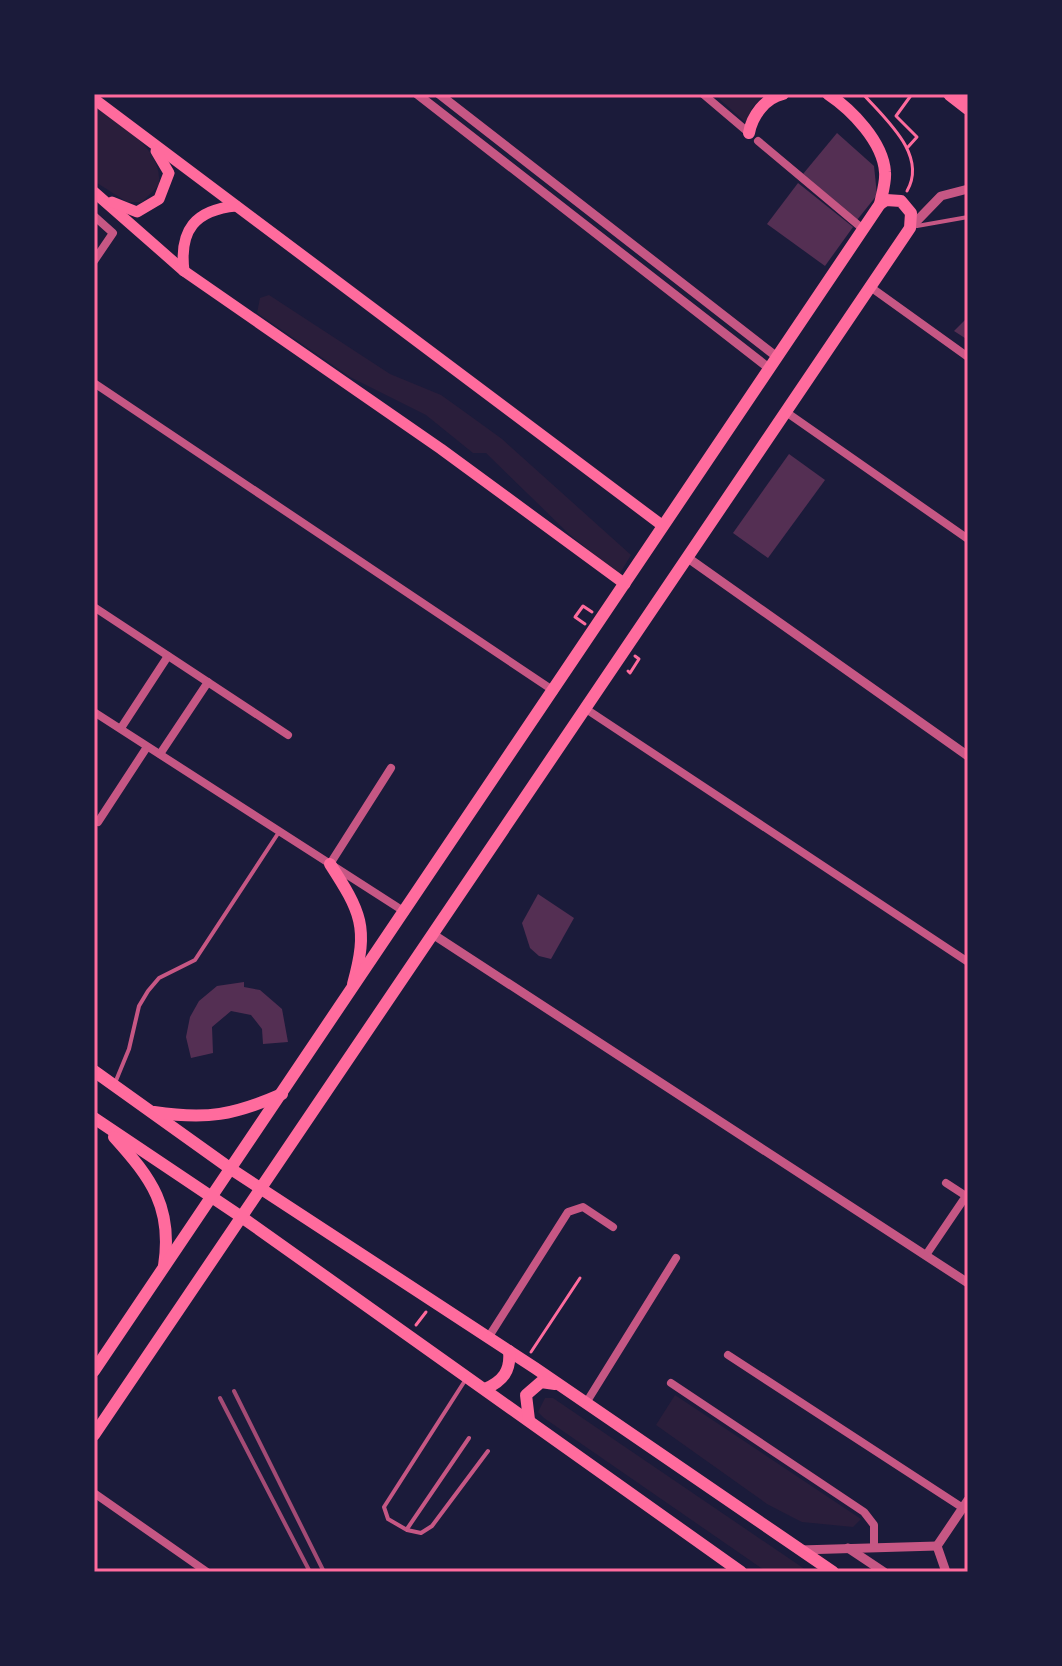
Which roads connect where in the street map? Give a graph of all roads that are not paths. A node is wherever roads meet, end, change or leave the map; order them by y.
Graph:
1 (417, 94) edge
2 (439, 94) edge
3 (703, 94) edge
4 (783, 94) edge
5 (818, 94) edge
6 (828, 94) edge
7 (950, 94) edge
8 (94, 99) edge
9 (844, 105) junction
10 (968, 108) edge
11 (754, 137) junction
12 (146, 138) junction
13 (968, 189) edge
14 (94, 192) edge
15 (880, 204) junction
16 (236, 206) junction
17 (94, 216) edge
18 (968, 217) edge
19 (910, 228) junction
20 (863, 229) junction
21 (94, 261) edge
22 (184, 271) junction
23 (869, 286) junction
24 (758, 342) junction
25 (749, 353) junction
26 (968, 357) edge
27 (773, 363) junction
28 (94, 383) edge
29 (786, 412) junction
30 (663, 526) junction
31 (968, 539) edge
32 (688, 558) junction
33 (625, 584) junction
34 (94, 607) edge
35 (168, 656) junction
36 (208, 682) junction
37 (554, 691) junction
38 (586, 709) junction
39 (94, 712) edge
40 (121, 728) junction
41 (288, 735) dead end
42 (147, 747) junction
43 (160, 754) junction
44 (968, 756) edge
45 (391, 768) dead end
46 (98, 822) dead end
47 (279, 832) junction
48 (330, 864) junction
49 (405, 912) junction
50 (434, 935) junction
51 (968, 962) edge
52 (350, 993) junction
53 (94, 1071) edge
54 (114, 1085) junction
55 (282, 1094) junction
56 (150, 1112) junction
57 (96, 1119) edge
58 (231, 1169) junction
59 (946, 1183) dead end
60 (262, 1190) junction
61 (212, 1198) junction
62 (243, 1218) junction
63 (613, 1227) dead end
64 (926, 1255) junction
65 (676, 1258) dead end
66 (163, 1272) junction
67 (968, 1283) edge
68 (488, 1338) junction
69 (509, 1351) junction
70 (728, 1355) dead end
71 (94, 1371) edge
72 (467, 1377) junction
73 (671, 1383) dead end
74 (558, 1384) junction
75 (485, 1389) junction
76 (586, 1403) junction
77 (529, 1420) junction
78 (94, 1435) edge
79 (469, 1438) dead end
80 (488, 1451) dead end
81 (94, 1493) edge
82 (965, 1504) edge
83 (407, 1530) junction
84 (937, 1546) junction
85 (848, 1548) junction
86 (874, 1548) junction
87 (799, 1550) junction
88 (207, 1572) edge
89 (741, 1572) edge
90 (833, 1572) edge
91 (884, 1572) edge
92 (946, 1572) edge

1 - 25 street
2 - 24 street
3 - 11 street
4 - 11 main road
5 - 9 main road
6 - 9 main road
7 - 10 highway
8 - 12 main road
9 - 15 main road
11 - 20 street
12 - 14 main road
12 - 16 main road
13 - 19 street
14 - 22 main road
15 - 19 main road
15 - 20 main road
16 - 22 main road
16 - 30 main road
17 - 21 street
18 - 19 lane
19 - 23 main road
20 - 27 main road
22 - 33 main road
23 - 26 street
23 - 29 main road
24 - 25 street
24 - 27 street
25 - 27 street
27 - 30 main road
28 - 37 street
29 - 31 street
29 - 32 main road
30 - 33 main road
32 - 38 main road
32 - 44 street
33 - 37 main road
34 - 35 street
35 - 36 street
35 - 40 street
36 - 41 street
36 - 43 street
37 - 49 main road
38 - 50 main road
38 - 51 street
39 - 40 street
40 - 42 street
42 - 43 street
42 - 46 street
43 - 47 street
45 - 48 street
47 - 48 street
47 - 54 lane
48 - 49 street
48 - 52 main road
49 - 52 main road
50 - 60 main road
50 - 64 street
52 - 55 main road
53 - 54 main road
54 - 56 main road
55 - 56 main road
55 - 58 main road
56 - 58 main road
57 - 61 main road
57 - 66 main road
58 - 60 main road
58 - 61 main road
59 - 64 street
60 - 62 main road
60 - 68 main road
61 - 62 main road
61 - 66 main road
62 - 72 main road
62 - 78 main road
63 - 68 street
64 - 67 street
65 - 76 street
66 - 71 main road
68 - 69 main road
69 - 74 main road
69 - 75 main road
70 - 82 street
72 - 75 main road
72 - 83 lane
73 - 86 street
74 - 76 main road
74 - 77 main road
75 - 77 main road
76 - 87 main road
77 - 89 main road
79 - 83 lane
80 - 83 lane
81 - 88 street
82 - 84 street
84 - 86 street
84 - 92 street
85 - 86 street
85 - 87 street
85 - 91 street
87 - 90 main road

